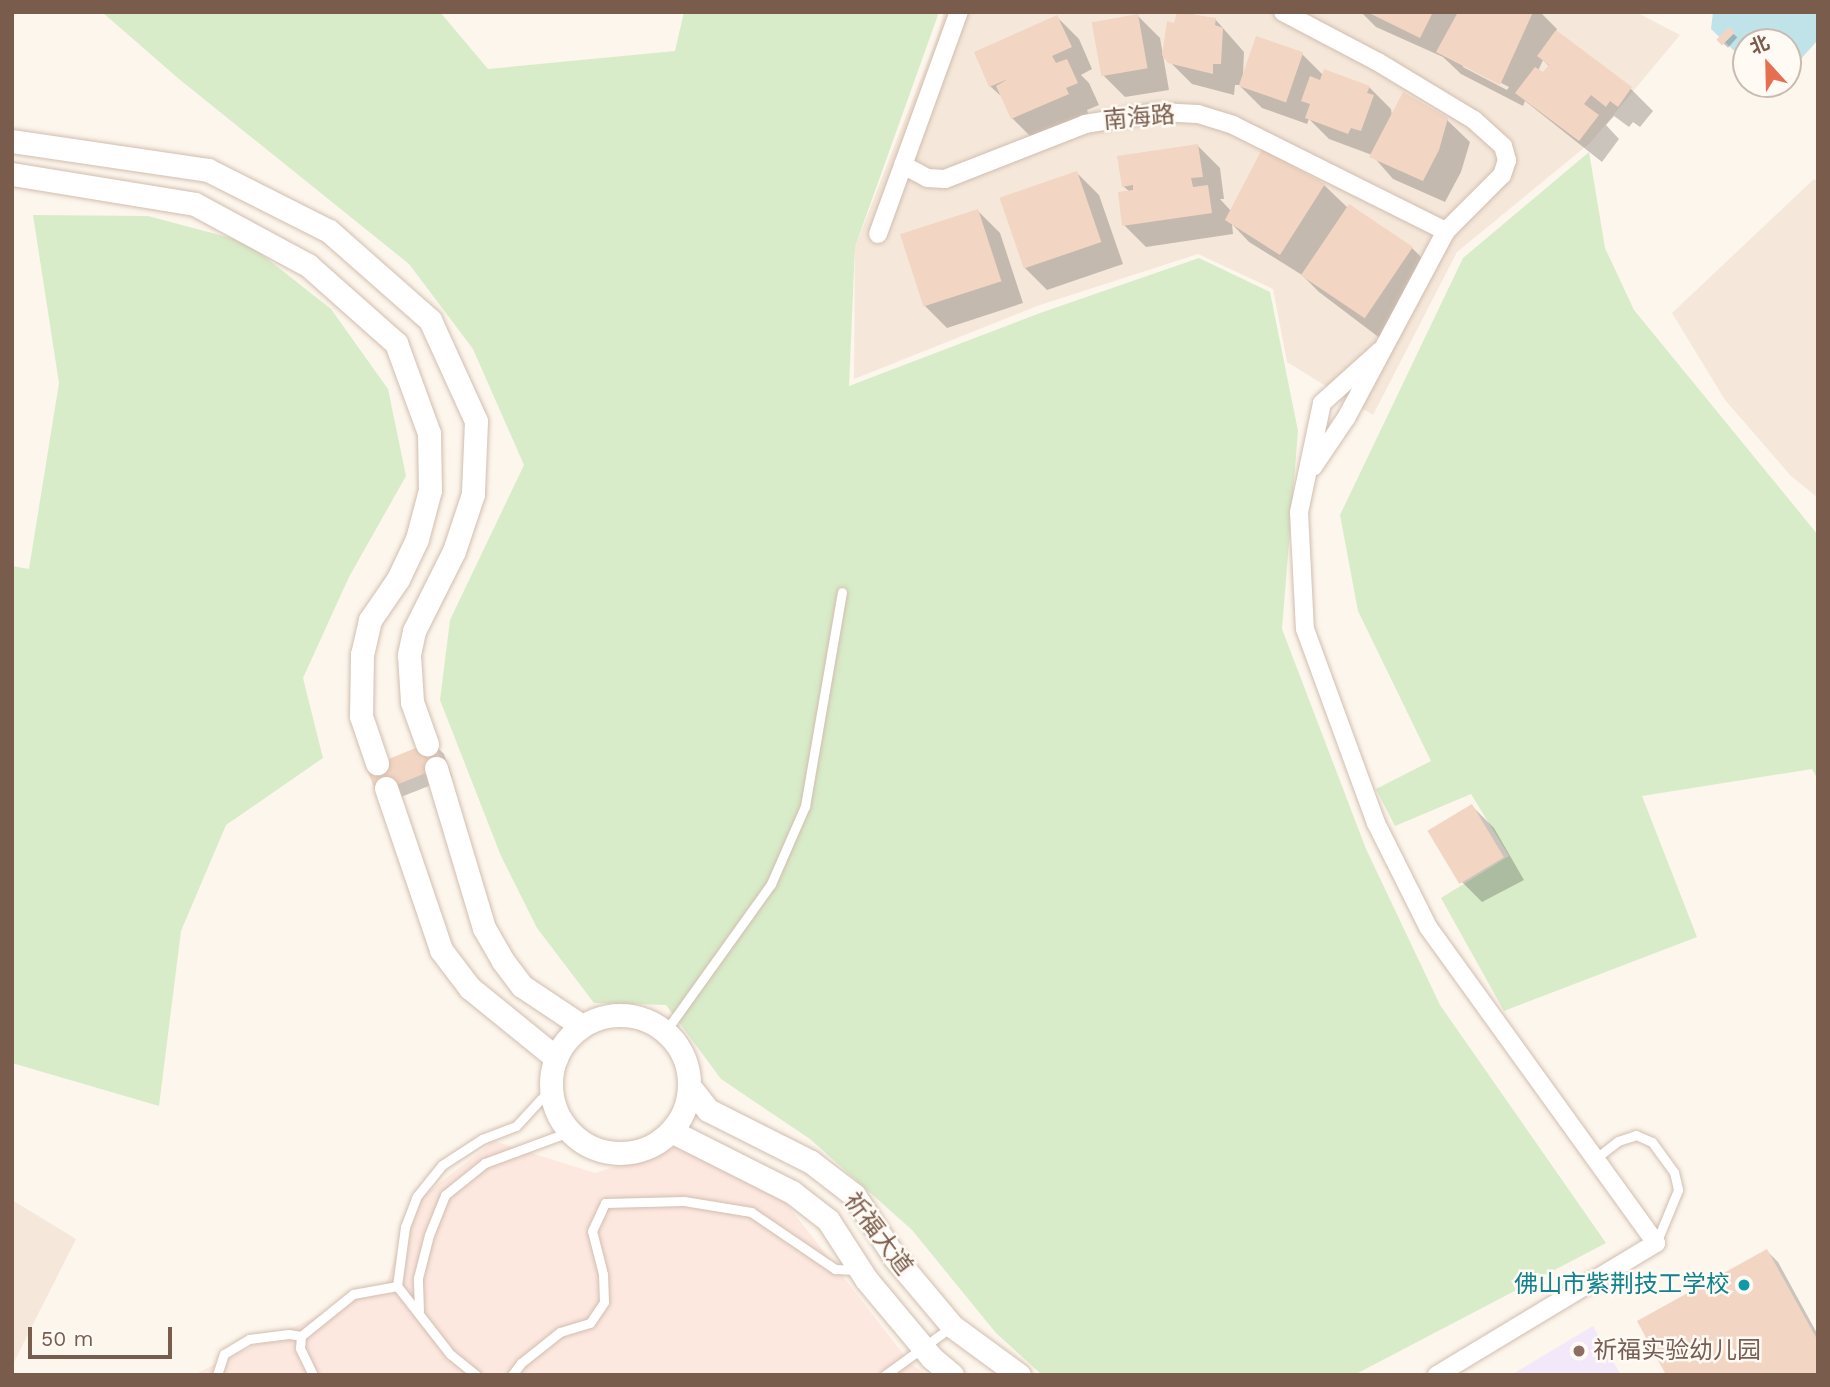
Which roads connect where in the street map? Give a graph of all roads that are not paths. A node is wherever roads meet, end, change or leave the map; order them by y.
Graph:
1 (958, 12) edge
2 (1283, 12) edge
3 (12, 141) edge
4 (903, 165) junction
5 (12, 174) edge
6 (1446, 231) junction
7 (878, 234) dead end
8 (1380, 351) junction
9 (1309, 473) junction
10 (842, 592) dead end
11 (426, 744) dead end
12 (377, 763) dead end
13 (436, 768) dead end
14 (386, 788) dead end
15 (582, 1026) junction
16 (665, 1032) junction
17 (556, 1058) junction
18 (690, 1087) junction
19 (550, 1089) junction
20 (671, 1131) junction
21 (569, 1132) junction
22 (1595, 1159) junction
23 (1656, 1243) junction
24 (861, 1270) junction
25 (397, 1286) junction
26 (418, 1311) junction
27 (952, 1326) junction
28 (302, 1336) junction
29 (923, 1347) junction
30 (217, 1375) edge
31 (313, 1375) edge
32 (476, 1375) edge
33 (512, 1375) edge
34 (884, 1375) edge
35 (952, 1375) edge
36 (1019, 1375) edge
37 (1437, 1375) edge

1 - 4 street
2 - 6 street
3 - 11 street
4 - 6 street, 南海路
4 - 7 street
5 - 12 street
6 - 8 street
8 - 9 street
8 - 9 street
9 - 22 street
10 - 16 lane
13 - 15 street
14 - 17 street
15 - 16 street
15 - 17 street
16 - 18 street
17 - 19 street
18 - 20 street
18 - 27 street, 祈福大道
19 - 21 street
19 - 25 lane
20 - 21 street
20 - 24 street, 祈福大道
21 - 26 lane
22 - 23 street
22 - 23 lane
23 - 37 street
24 - 29 street, 祈福大道
24 - 33 lane
25 - 26 lane
25 - 28 lane
26 - 32 lane
27 - 29 lane
27 - 36 street, 祈福大道
28 - 30 lane
28 - 31 lane
29 - 34 lane
29 - 35 street, 祈福大道

